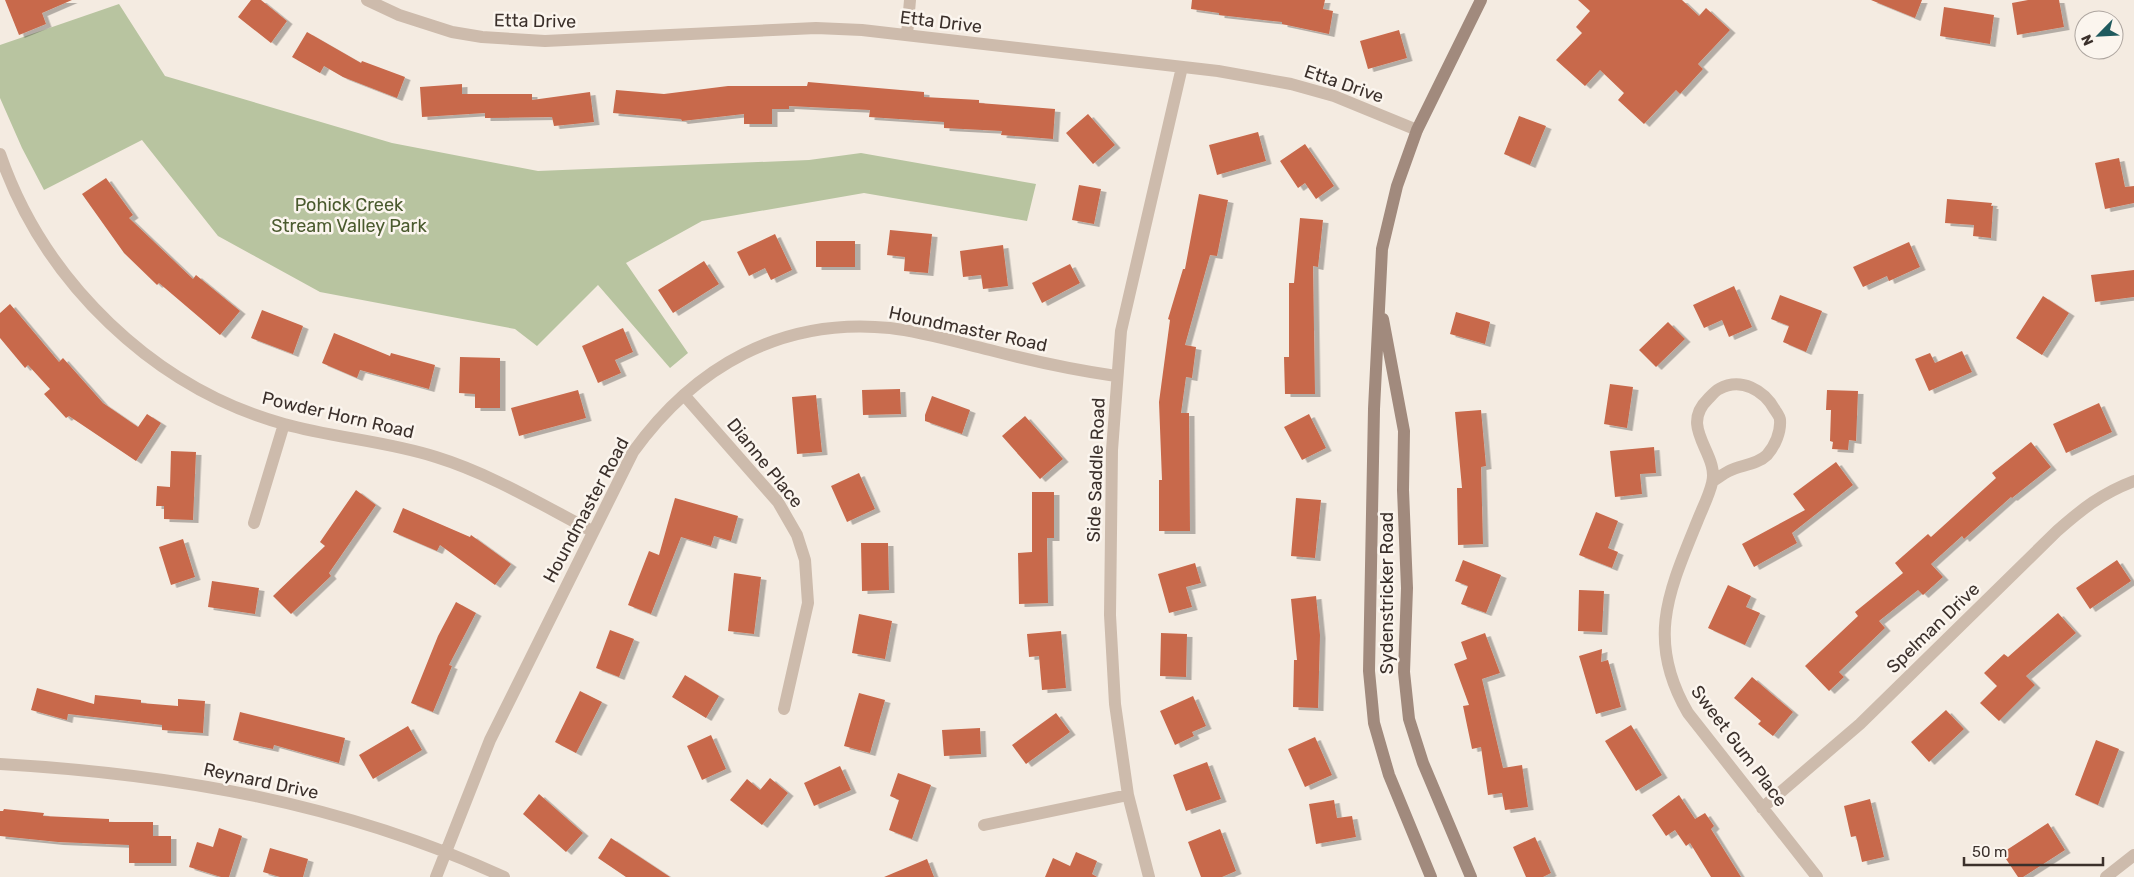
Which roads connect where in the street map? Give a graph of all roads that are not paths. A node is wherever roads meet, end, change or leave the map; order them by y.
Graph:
1 (367, 0) edge
2 (910, 0) edge
3 (1481, 0) edge
4 (907, 35) junction
5 (1182, 67) junction
6 (1417, 130) junction
7 (0, 154) edge
8 (1380, 300) junction
9 (1116, 376) junction
10 (684, 395) junction
11 (284, 424) junction
12 (1713, 481) junction
13 (2134, 481) edge
14 (254, 523) dead end
15 (592, 531) junction
16 (784, 708) dead end
17 (0, 764) edge
18 (1128, 795) junction
19 (1762, 808) junction
20 (984, 825) dead end
21 (446, 853) junction
22 (2134, 855) edge
23 (436, 877) edge
24 (504, 877) edge
25 (1150, 877) edge
26 (1432, 877) edge
27 (1471, 877) edge
28 (1817, 877) edge
29 (2106, 877) edge

1 - 4 street, Etta Drive
2 - 4 street
3 - 6 main road, Sydenstricker Road
4 - 5 street, Etta Drive
5 - 6 street, Etta Drive
5 - 9 street, Side Saddle Road
6 - 8 main road, Sydenstricker Road
7 - 11 street, Powder Horn Road
8 - 26 main road, Sydenstricker Road
8 - 27 main road, Sydenstricker Road
9 - 10 street, Houndmaster Road
9 - 18 street, Side Saddle Road
10 - 15 street, Houndmaster Road
10 - 16 street, Dianne Place
11 - 14 street
11 - 15 street, Powder Horn Road
12 - 12 street
12 - 19 street, Sweet Gum Place
13 - 19 street, Spelman Drive
15 - 21 street, Houndmaster Road
17 - 21 street, Reynard Drive
18 - 20 street
18 - 25 street, Side Saddle Road
19 - 28 street, Sweet Gum Place
21 - 23 street, Houndmaster Road
21 - 24 street, Reynard Drive
22 - 29 street

